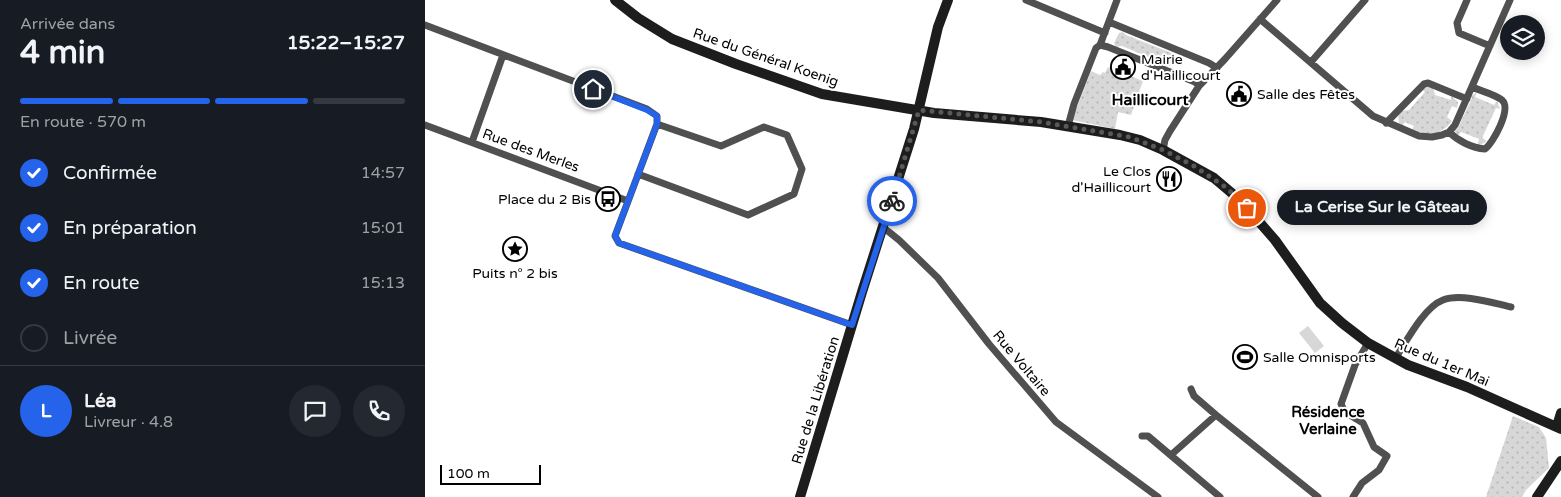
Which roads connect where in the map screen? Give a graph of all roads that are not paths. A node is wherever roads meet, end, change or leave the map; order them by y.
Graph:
1 (615, 0) edge
2 (948, 0) edge
3 (1026, 0) edge
4 (1117, 0) edge
5 (1277, 0) edge
6 (1365, 0) edge
7 (1467, 0) edge
8 (1510, 0) edge
9 (1261, 20) junction
10 (1109, 22) junction
11 (425, 25) edge
12 (1105, 33) junction
13 (1100, 45) junction
14 (1490, 46) junction
15 (503, 55) junction
16 (1311, 62) junction
17 (1217, 68) junction
18 (1199, 86) junction
19 (1472, 87) junction
20 (1467, 99) junction
21 (919, 110) junction
22 (1386, 123) junction
23 (657, 124) junction
24 (425, 125) edge
25 (1068, 126) junction
26 (1449, 132) junction
27 (472, 142) junction
28 (1163, 150) junction
29 (638, 174) junction
30 (629, 201) junction
31 (884, 228) junction
32 (1511, 307) dead end
33 (852, 325) junction
34 (1368, 343) junction
35 (1395, 359) junction
36 (1191, 389) dead end
37 (1561, 413) edge
38 (1216, 415) junction
39 (1559, 428) edge
40 (1142, 436) dead end
41 (1171, 455) junction
42 (1561, 461) edge
43 (800, 497) edge
44 (1158, 497) edge
45 (1220, 497) edge
46 (1318, 497) edge
47 (1353, 497) edge
48 (1537, 497) edge

1 - 21 street, Rue du Général Koenig
2 - 21 street, Rue de la Libération
3 - 12 street
4 - 10 street
5 - 9 street
6 - 16 street
7 - 14 street
8 - 14 street
9 - 16 street
9 - 17 street
10 - 12 street
10 - 17 street
11 - 15 street
12 - 13 street
13 - 18 street
13 - 25 street
14 - 19 street
15 - 23 street
15 - 27 street
16 - 22 street
17 - 18 street
18 - 28 street
19 - 20 street
19 - 26 street
20 - 22 street
20 - 26 street
21 - 25 street, Rue du 1er Mai
21 - 31 street, Rue de la Libération
22 - 26 street
23 - 29 street
23 - 29 street
24 - 27 street, Rue des Merles
25 - 28 street, Rue du 1er Mai
27 - 30 street, Rue des Merles
28 - 34 street, Rue du 1er Mai
29 - 30 street
30 - 33 street
31 - 33 street, Rue de la Libération
31 - 44 street, Rue Voltaire
32 - 35 street
33 - 43 street, Rue de la Libération
34 - 35 street, Rue du 1er Mai
34 - 47 street
35 - 39 street, Rue du 1er Mai
36 - 38 street
37 - 39 street
38 - 41 street
38 - 46 street
40 - 41 street
41 - 45 street
42 - 48 street

